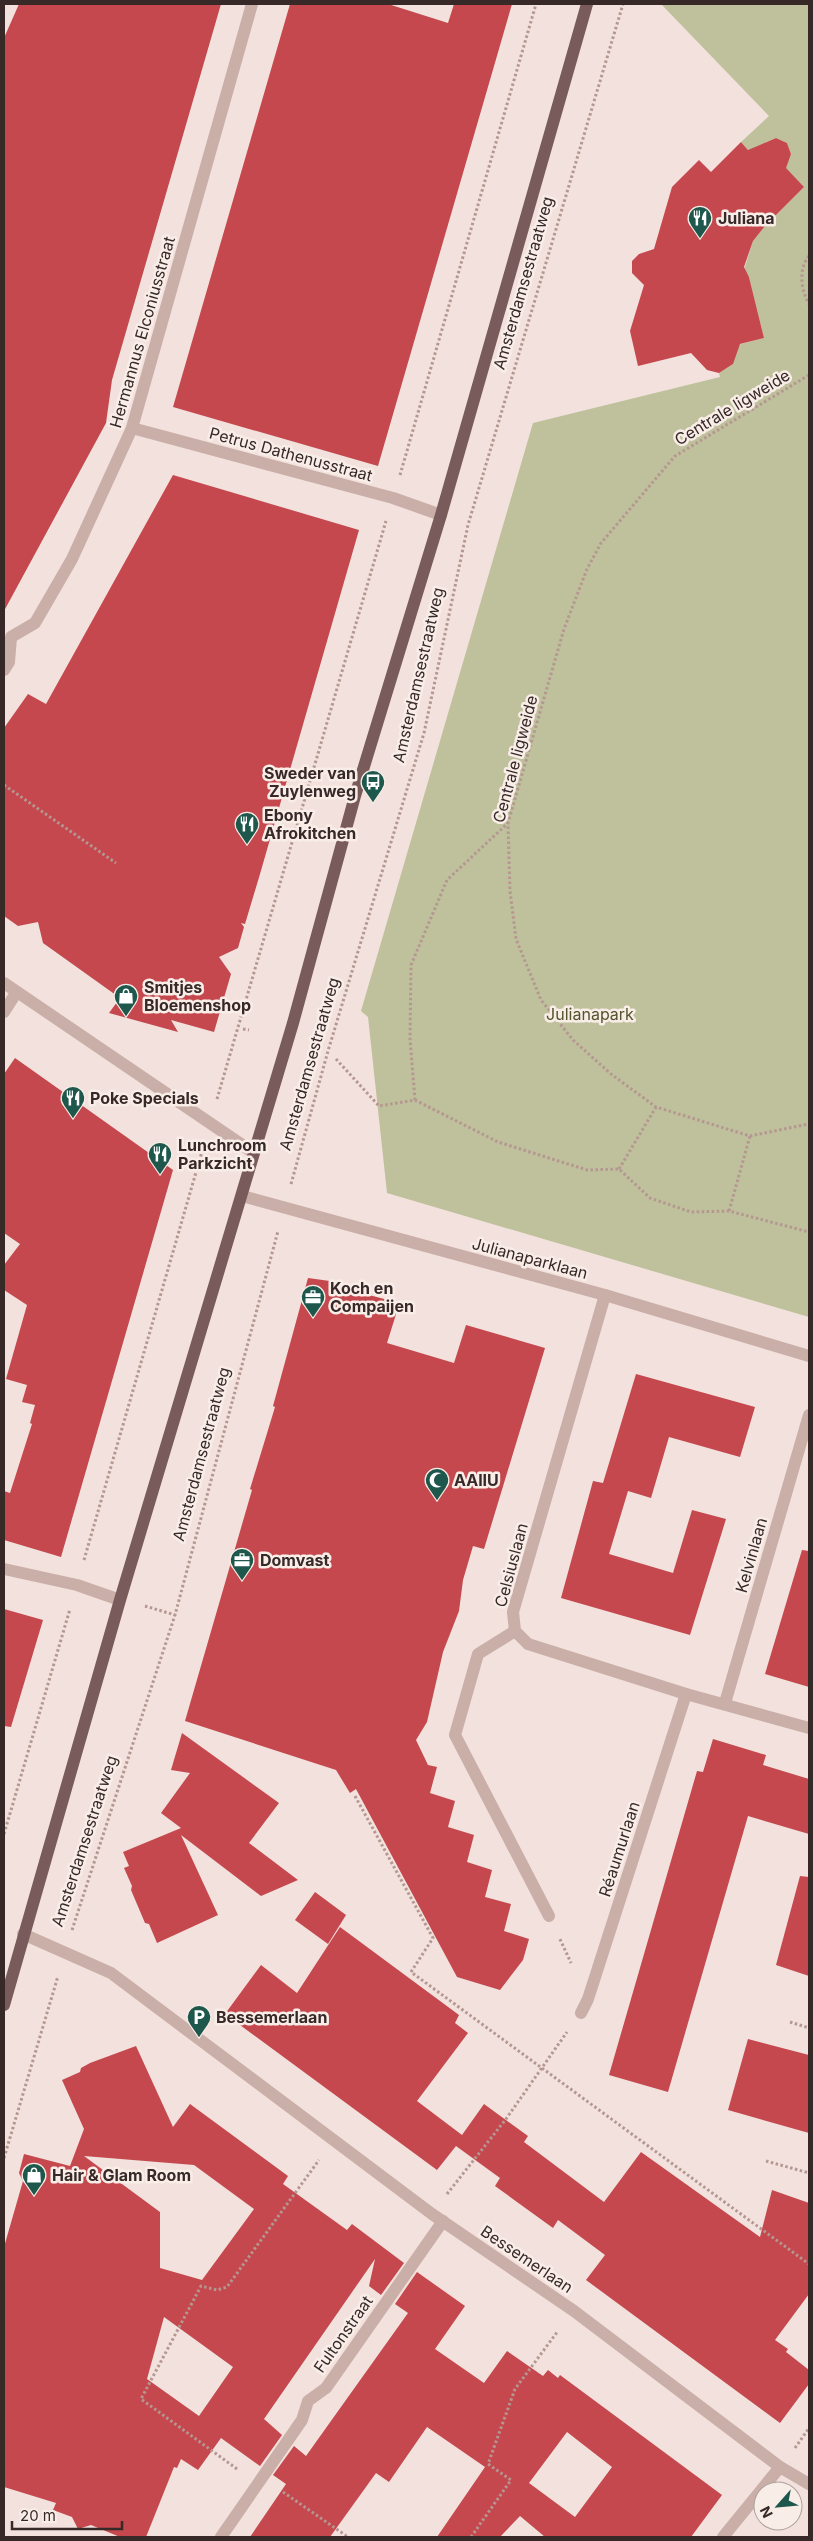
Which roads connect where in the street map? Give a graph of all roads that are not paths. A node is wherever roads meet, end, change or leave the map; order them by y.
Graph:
1 (252, 4) edge
2 (587, 4) edge
3 (132, 428) junction
4 (441, 515) junction
5 (8, 635) edge
6 (4, 670) edge
7 (4, 983) edge
8 (16, 993) junction
9 (4, 1012) edge
10 (254, 1153) junction
11 (242, 1196) junction
12 (605, 1295) junction
13 (809, 1356) edge
14 (809, 1415) edge
15 (4, 1569) edge
16 (120, 1600) junction
17 (515, 1631) junction
18 (686, 1694) junction
19 (725, 1703) junction
20 (809, 1728) edge
21 (549, 1916) road end
22 (23, 1934) junction
23 (4, 2005) edge
24 (580, 2013) road end
25 (443, 2221) junction
26 (780, 2467) junction
27 (809, 2484) edge
28 (221, 2537) edge
29 (723, 2537) edge

1 - 3 street, Hermannus Elconiusstraat
2 - 4 main road, Amsterdamsestraatweg
3 - 4 street, Petrus Dathenusstraat
3 - 5 street, Hermannus Elconiusstraat
4 - 10 main road, Amsterdamsestraatweg
5 - 6 street, Hermannus Elconiusstraat
7 - 8 street
8 - 9 street
8 - 10 street
10 - 11 main road, Amsterdamsestraatweg
11 - 12 street, Julianaparklaan
11 - 16 main road, Amsterdamsestraatweg
12 - 13 street, Julianaparklaan
12 - 17 street, Celsiuslaan
14 - 19 street, Kelvinlaan
15 - 16 street
16 - 22 main road, Amsterdamsestraatweg
17 - 18 street, Celsiuslaan
17 - 21 street
18 - 19 street, Celsiuslaan
18 - 24 street, Réaumurlaan
19 - 20 street, Celsiuslaan
22 - 23 main road, Amsterdamsestraatweg
22 - 25 street, Bessemerlaan
25 - 26 street, Bessemerlaan
25 - 28 street, Fultonstraat
26 - 27 street, Bessemerlaan
26 - 29 street

